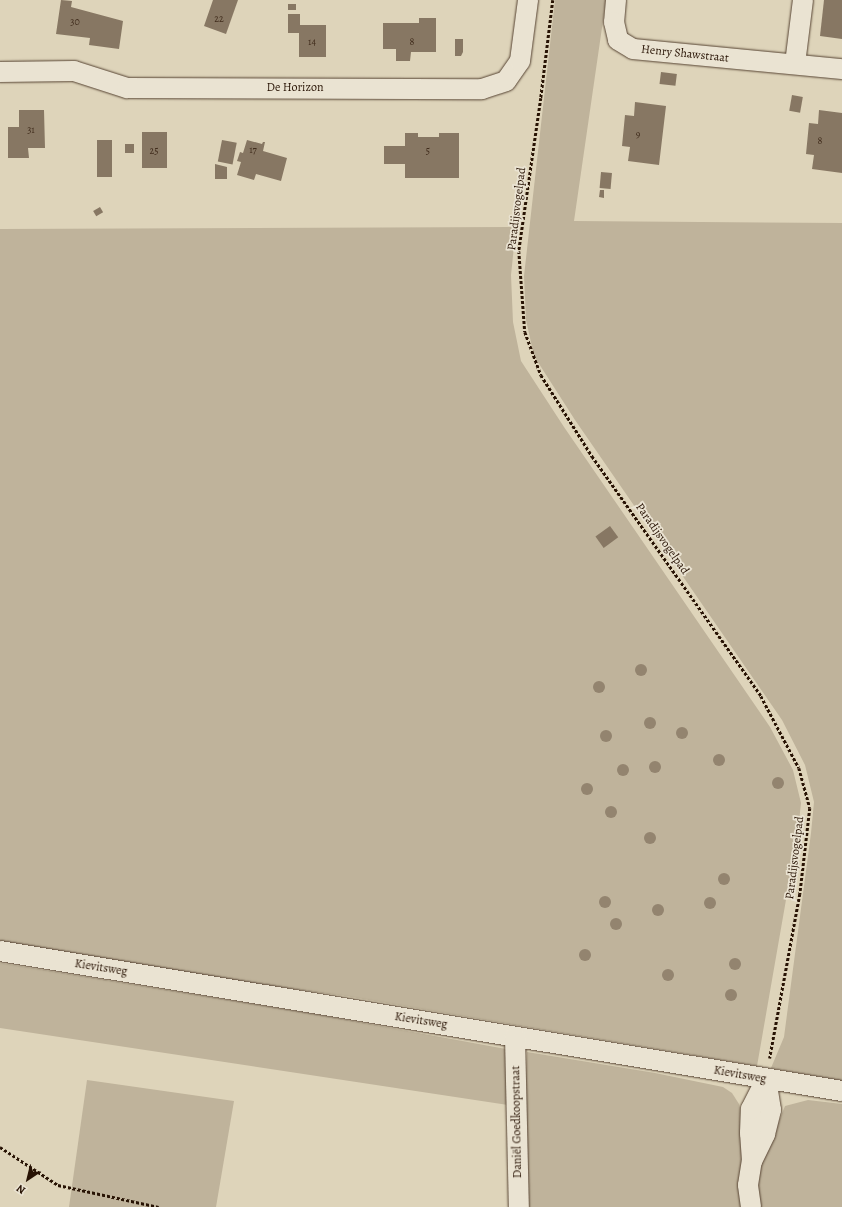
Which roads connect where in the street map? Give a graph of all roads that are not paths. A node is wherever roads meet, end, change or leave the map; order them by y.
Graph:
1 (528, 0) edge
2 (616, 0) edge
3 (803, 0) edge
4 (795, 64) junction
5 (842, 69) edge
6 (0, 72) edge
7 (0, 952) edge
8 (515, 1037) junction
9 (766, 1080) junction
10 (842, 1091) edge
11 (519, 1207) edge
12 (751, 1207) edge

1 - 6 street, De Horizon
2 - 4 street, Henry Shawstraat
3 - 4 street
4 - 5 street, Henry Shawstraat
7 - 8 street, Kievitsweg
8 - 9 street, Kievitsweg
8 - 11 street, Daniël Goedkoopstraat
9 - 10 street, Kievitsweg
9 - 12 street

